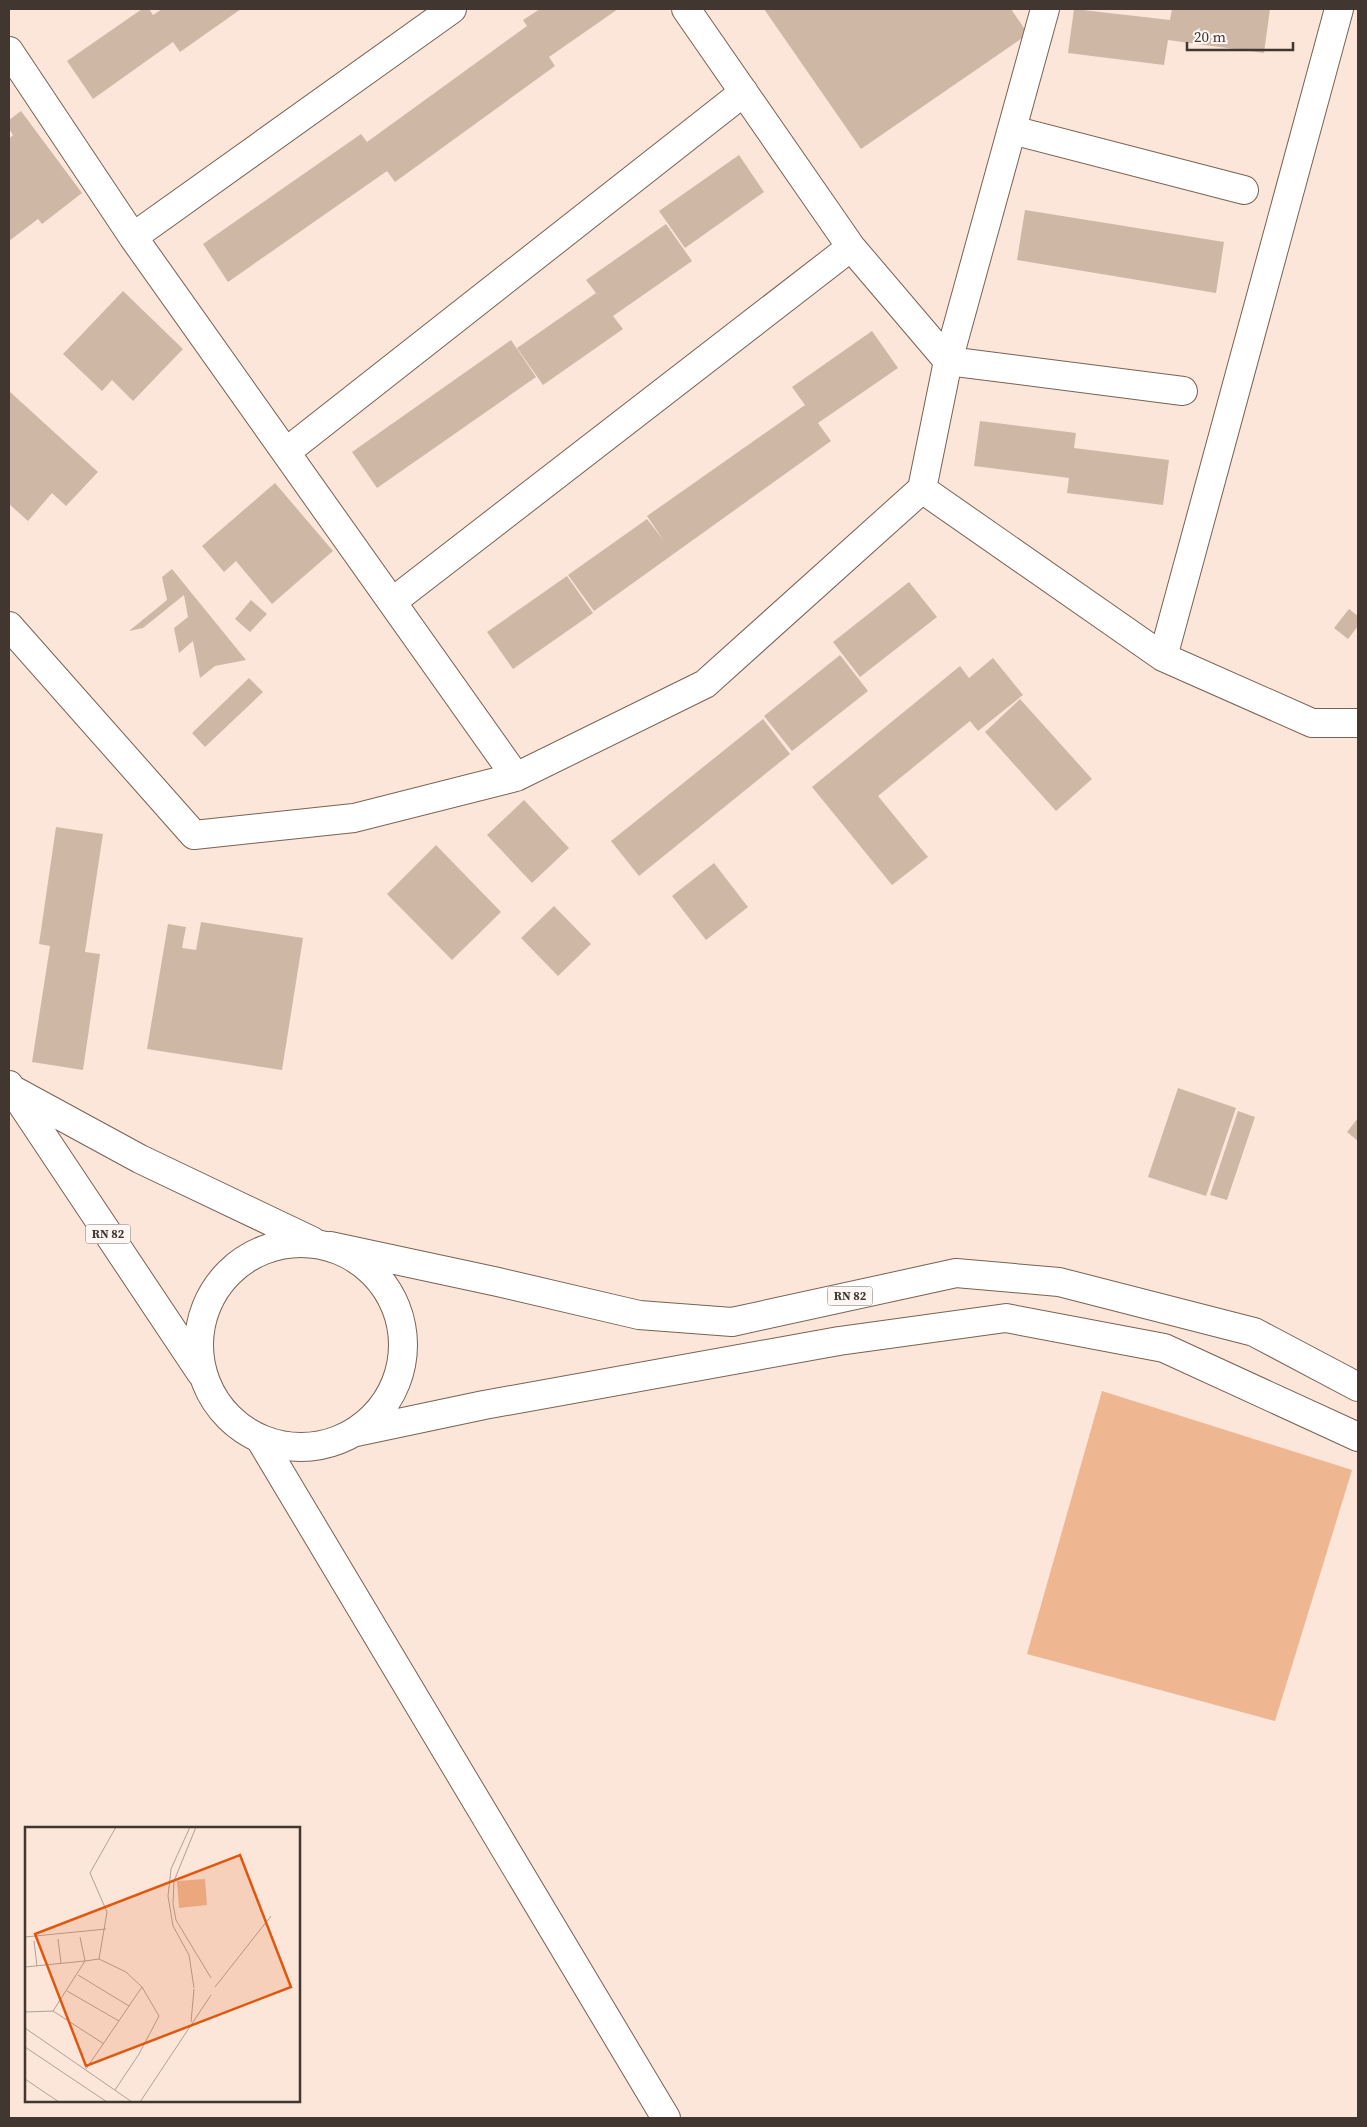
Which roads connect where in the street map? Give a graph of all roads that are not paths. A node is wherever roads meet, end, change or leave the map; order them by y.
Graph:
1 (452, 9) edge
2 (686, 9) edge
3 (1046, 9) edge
4 (1339, 9) edge
5 (9, 51) edge
6 (744, 92) junction
7 (1012, 130) junction
8 (1244, 190) dead end
9 (133, 237) junction
10 (851, 247) junction
11 (948, 361) junction
12 (1183, 391) dead end
13 (286, 452) junction
14 (922, 489) junction
15 (392, 602) junction
16 (9, 626) edge
17 (1163, 657) junction
18 (1358, 723) edge
19 (516, 777) junction
20 (10, 1087) edge
21 (324, 1245) junction
22 (204, 1378) junction
23 (1358, 1386) edge
24 (356, 1432) junction
25 (1358, 1437) edge
26 (260, 1439) junction
27 (666, 2118) edge

1 - 9 street
2 - 6 street
3 - 7 street
4 - 17 street
5 - 9 street
6 - 10 street
6 - 13 street
7 - 8 street
7 - 11 street
9 - 13 street
10 - 11 street
10 - 15 street
11 - 12 street
11 - 14 street
13 - 15 street
14 - 17 street
14 - 19 street
15 - 19 street
16 - 19 street
17 - 18 street
20 - 21 street, RN 82
20 - 22 street, RN 82
21 - 22 street
21 - 23 street, RN 82
21 - 24 street
22 - 26 street
24 - 25 street
24 - 26 street
26 - 27 street

